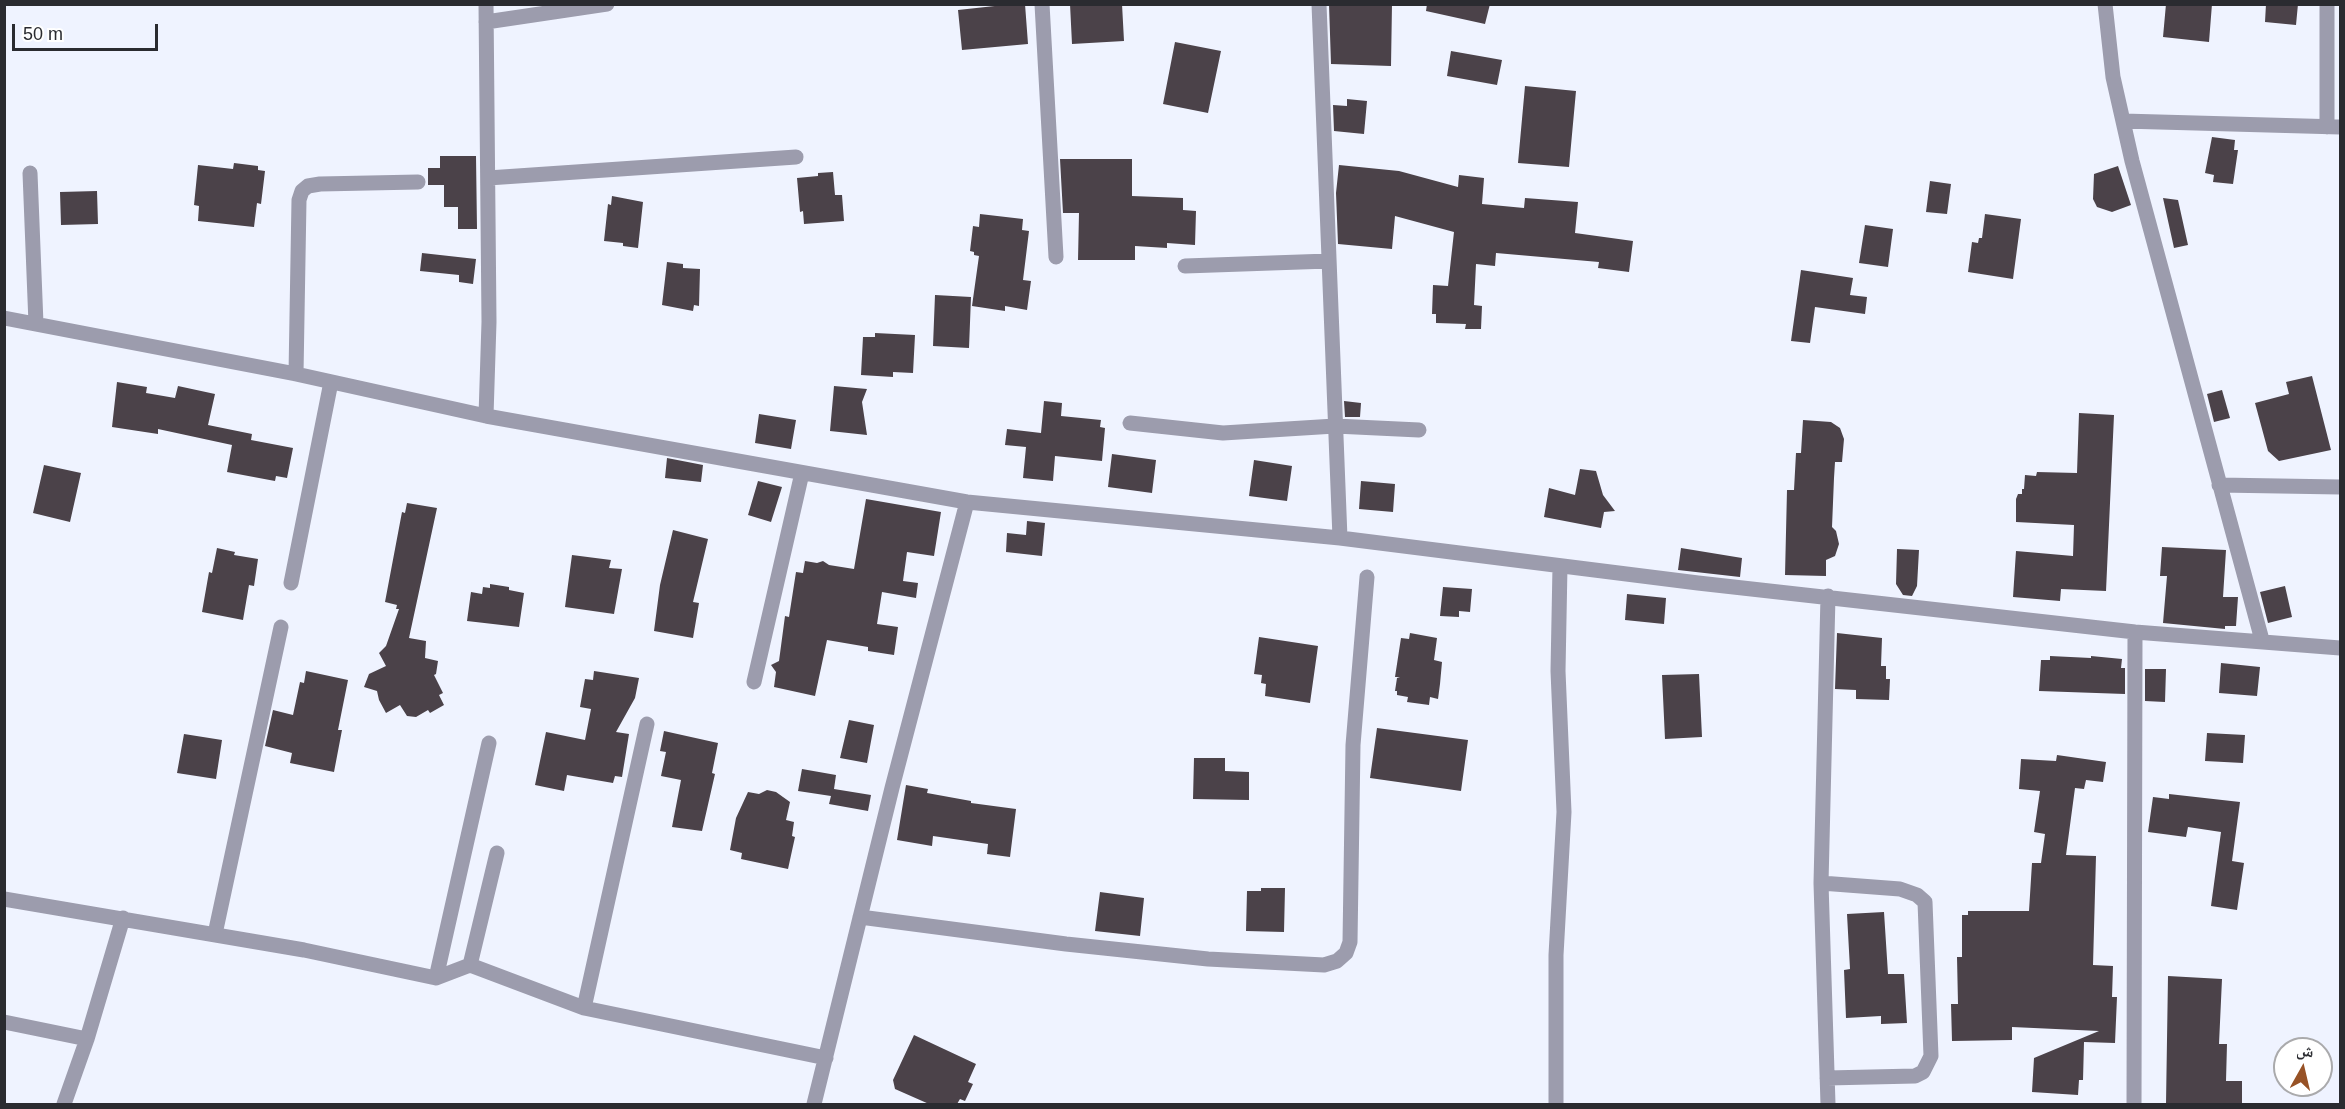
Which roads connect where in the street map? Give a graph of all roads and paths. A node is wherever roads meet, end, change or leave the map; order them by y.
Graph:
1 (486, 4) edge
2 (607, 4) edge
3 (1042, 4) edge
4 (1318, 4) edge
5 (2104, 4) edge
6 (2327, 4) edge
7 (486, 22) junction
8 (2123, 121) junction
9 (2334, 127) edge
10 (796, 157) dead end
11 (30, 173) dead end
12 (488, 177) junction
13 (418, 182) dead end
14 (1056, 257) dead end
15 (1329, 261) junction
16 (1185, 266) dead end
17 (4, 318) edge
18 (36, 324) junction
19 (296, 374) junction
20 (331, 382) junction
21 (486, 416) junction
22 (1130, 423) dead end
23 (1335, 426) junction
24 (1419, 430) dead end
25 (802, 473) junction
26 (2219, 485) junction
27 (2340, 487) edge
28 (967, 502) junction
29 (1340, 538) junction
30 (1560, 566) junction
31 (1367, 577) dead end
32 (291, 583) dead end
33 (1828, 596) junction
34 (280, 627) dead end
35 (2136, 632) junction
36 (2262, 640) junction
37 (2340, 648) edge
38 (754, 682) dead end
39 (647, 724) dead end
40 (489, 743) dead end
41 (497, 853) dead end
42 (1821, 883) junction
43 (4, 899) edge
44 (860, 917) junction
45 (123, 918) junction
46 (214, 934) junction
47 (470, 964) junction
48 (436, 978) junction
49 (584, 1008) junction
50 (4, 1022) edge
51 (87, 1039) junction
52 (826, 1058) junction
53 (1827, 1078) junction
54 (64, 1104) edge
55 (814, 1104) edge
56 (1556, 1104) edge
57 (1828, 1104) edge
58 (2134, 1104) edge

1 - 7 street
2 - 7 street
3 - 14 street
4 - 15 street
5 - 8 street
6 - 9 street
7 - 12 street
8 - 9 street
8 - 26 street
10 - 12 street
11 - 18 street
12 - 21 street
13 - 19 street
15 - 16 street
15 - 23 street
17 - 18 street
18 - 19 street
19 - 20 street
20 - 21 street
20 - 32 street
21 - 25 street
22 - 23 street
23 - 24 street
23 - 29 street
25 - 28 street
25 - 38 street
26 - 27 street
26 - 36 street
28 - 29 street
28 - 44 street
29 - 30 street
30 - 33 street
30 - 56 street
31 - 44 street
33 - 35 street
33 - 42 street
34 - 46 street
35 - 36 street
35 - 58 street
36 - 37 street
39 - 49 street
40 - 48 street
41 - 47 street
42 - 53 street
42 - 53 street
43 - 45 street
44 - 52 street
45 - 46 street
45 - 51 street
46 - 48 street
47 - 48 street
47 - 49 street
49 - 52 street
50 - 51 street
51 - 54 street
52 - 55 street
53 - 57 street

